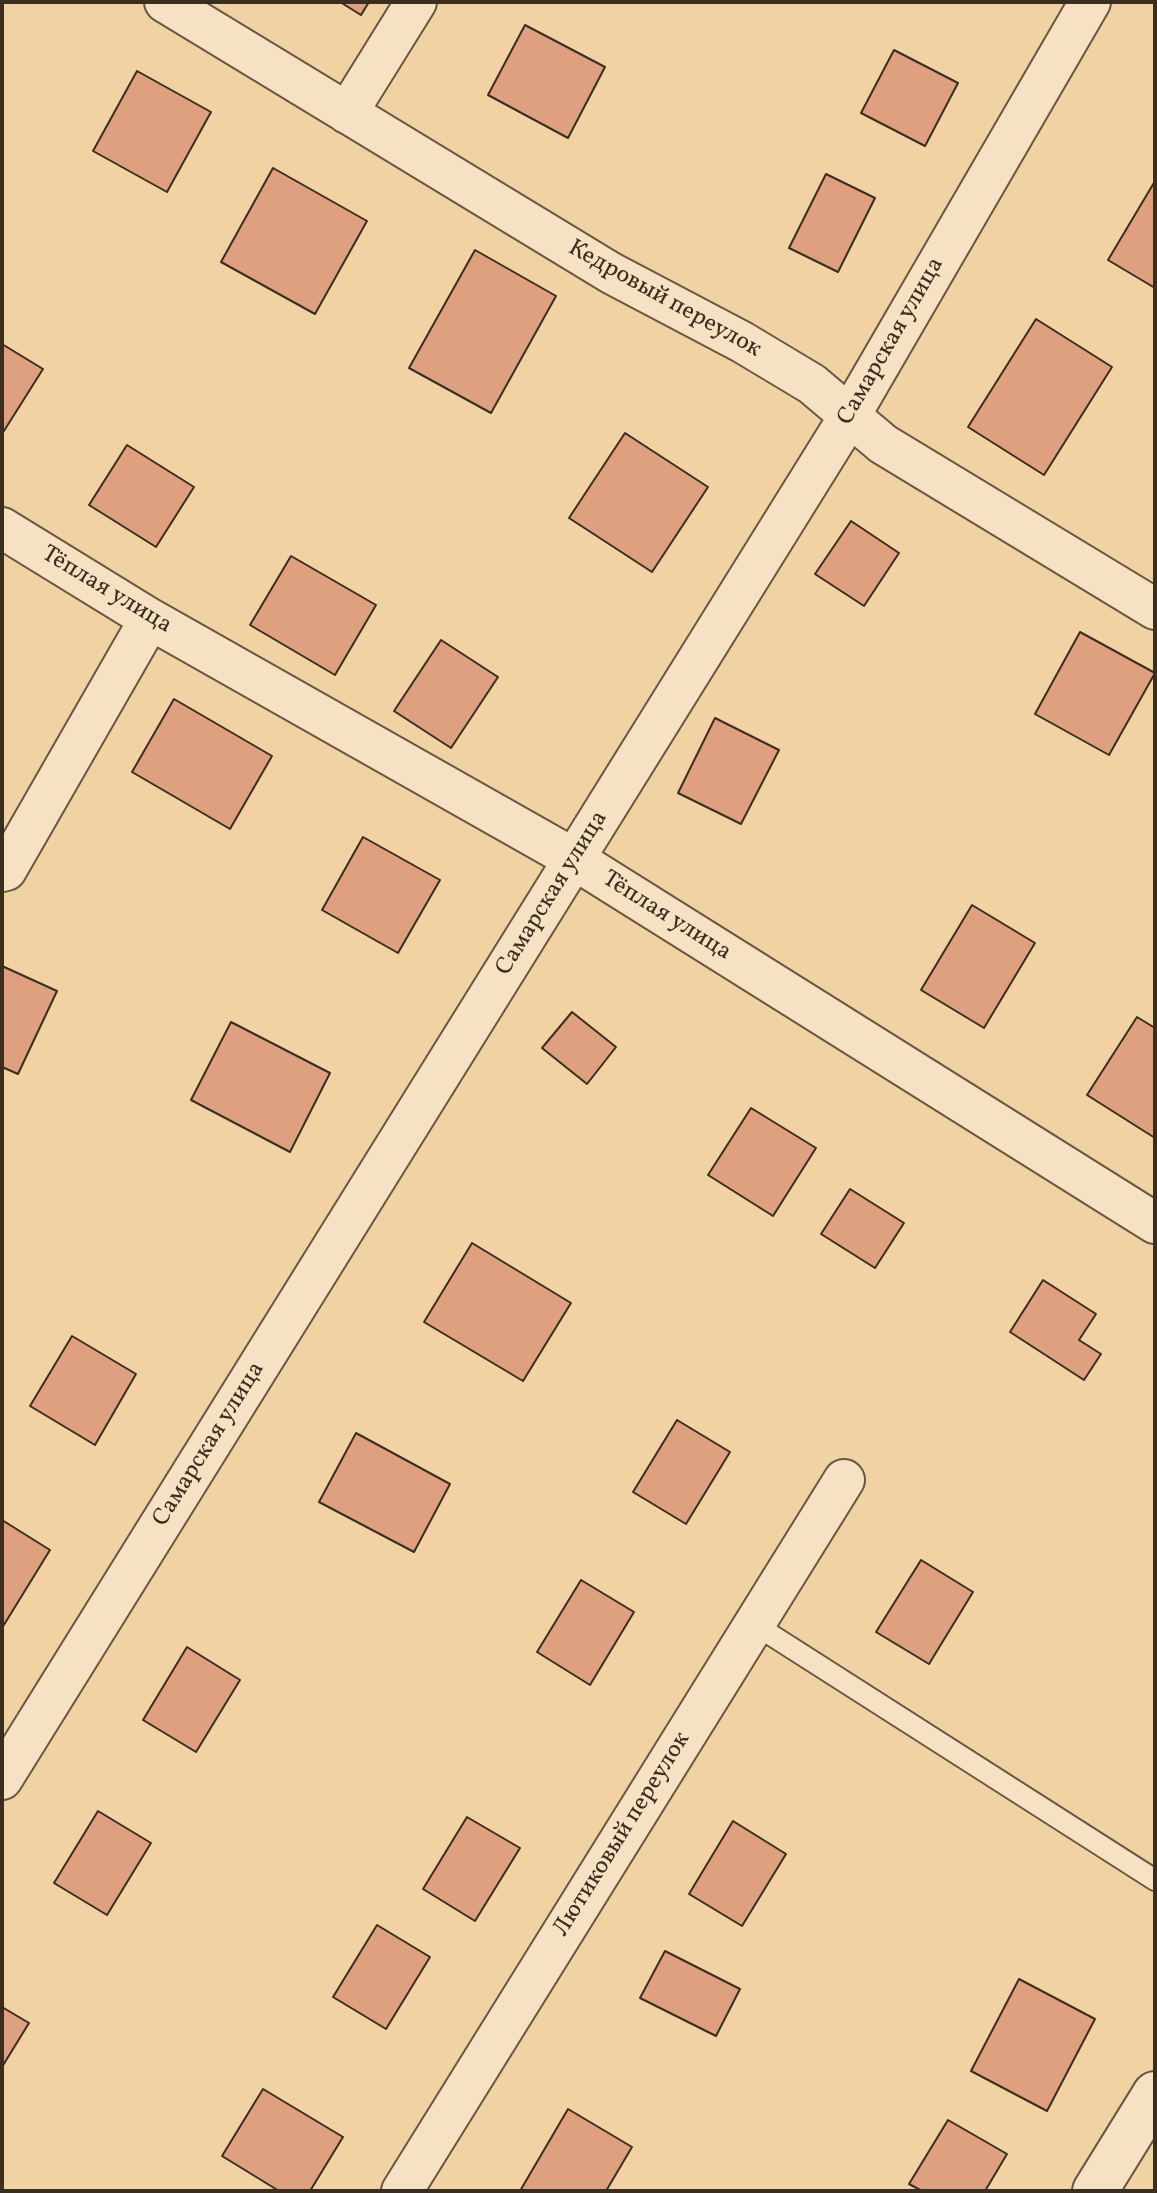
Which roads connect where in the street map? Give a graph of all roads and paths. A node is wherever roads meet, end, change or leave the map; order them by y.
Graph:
1 (165, 2) edge
2 (416, 2) edge
3 (1090, 2) edge
4 (347, 113) junction
5 (849, 417) junction
6 (2, 528) edge
7 (1155, 609) edge
8 (150, 619) junction
9 (574, 859) junction
10 (2, 871) edge
11 (1155, 1223) edge
12 (844, 1480) dead end
13 (754, 1624) junction
14 (2, 1779) edge
15 (1155, 1880) edge
16 (1155, 2094) edge
17 (402, 2191) edge
18 (1095, 2191) edge

1 - 4 street, Кедровый переулок
2 - 4 street
3 - 5 street, Самарская улица
4 - 5 street, Кедровый переулок
5 - 7 street, Кедровый переулок
5 - 9 street, Самарская улица
6 - 8 street, Тёплая улица
8 - 9 street, Тёплая улица
8 - 10 street
9 - 11 street, Тёплая улица
9 - 14 street, Самарская улица
12 - 13 street, Лютиковый переулок
13 - 15 lane
13 - 17 street, Лютиковый переулок
16 - 18 street

